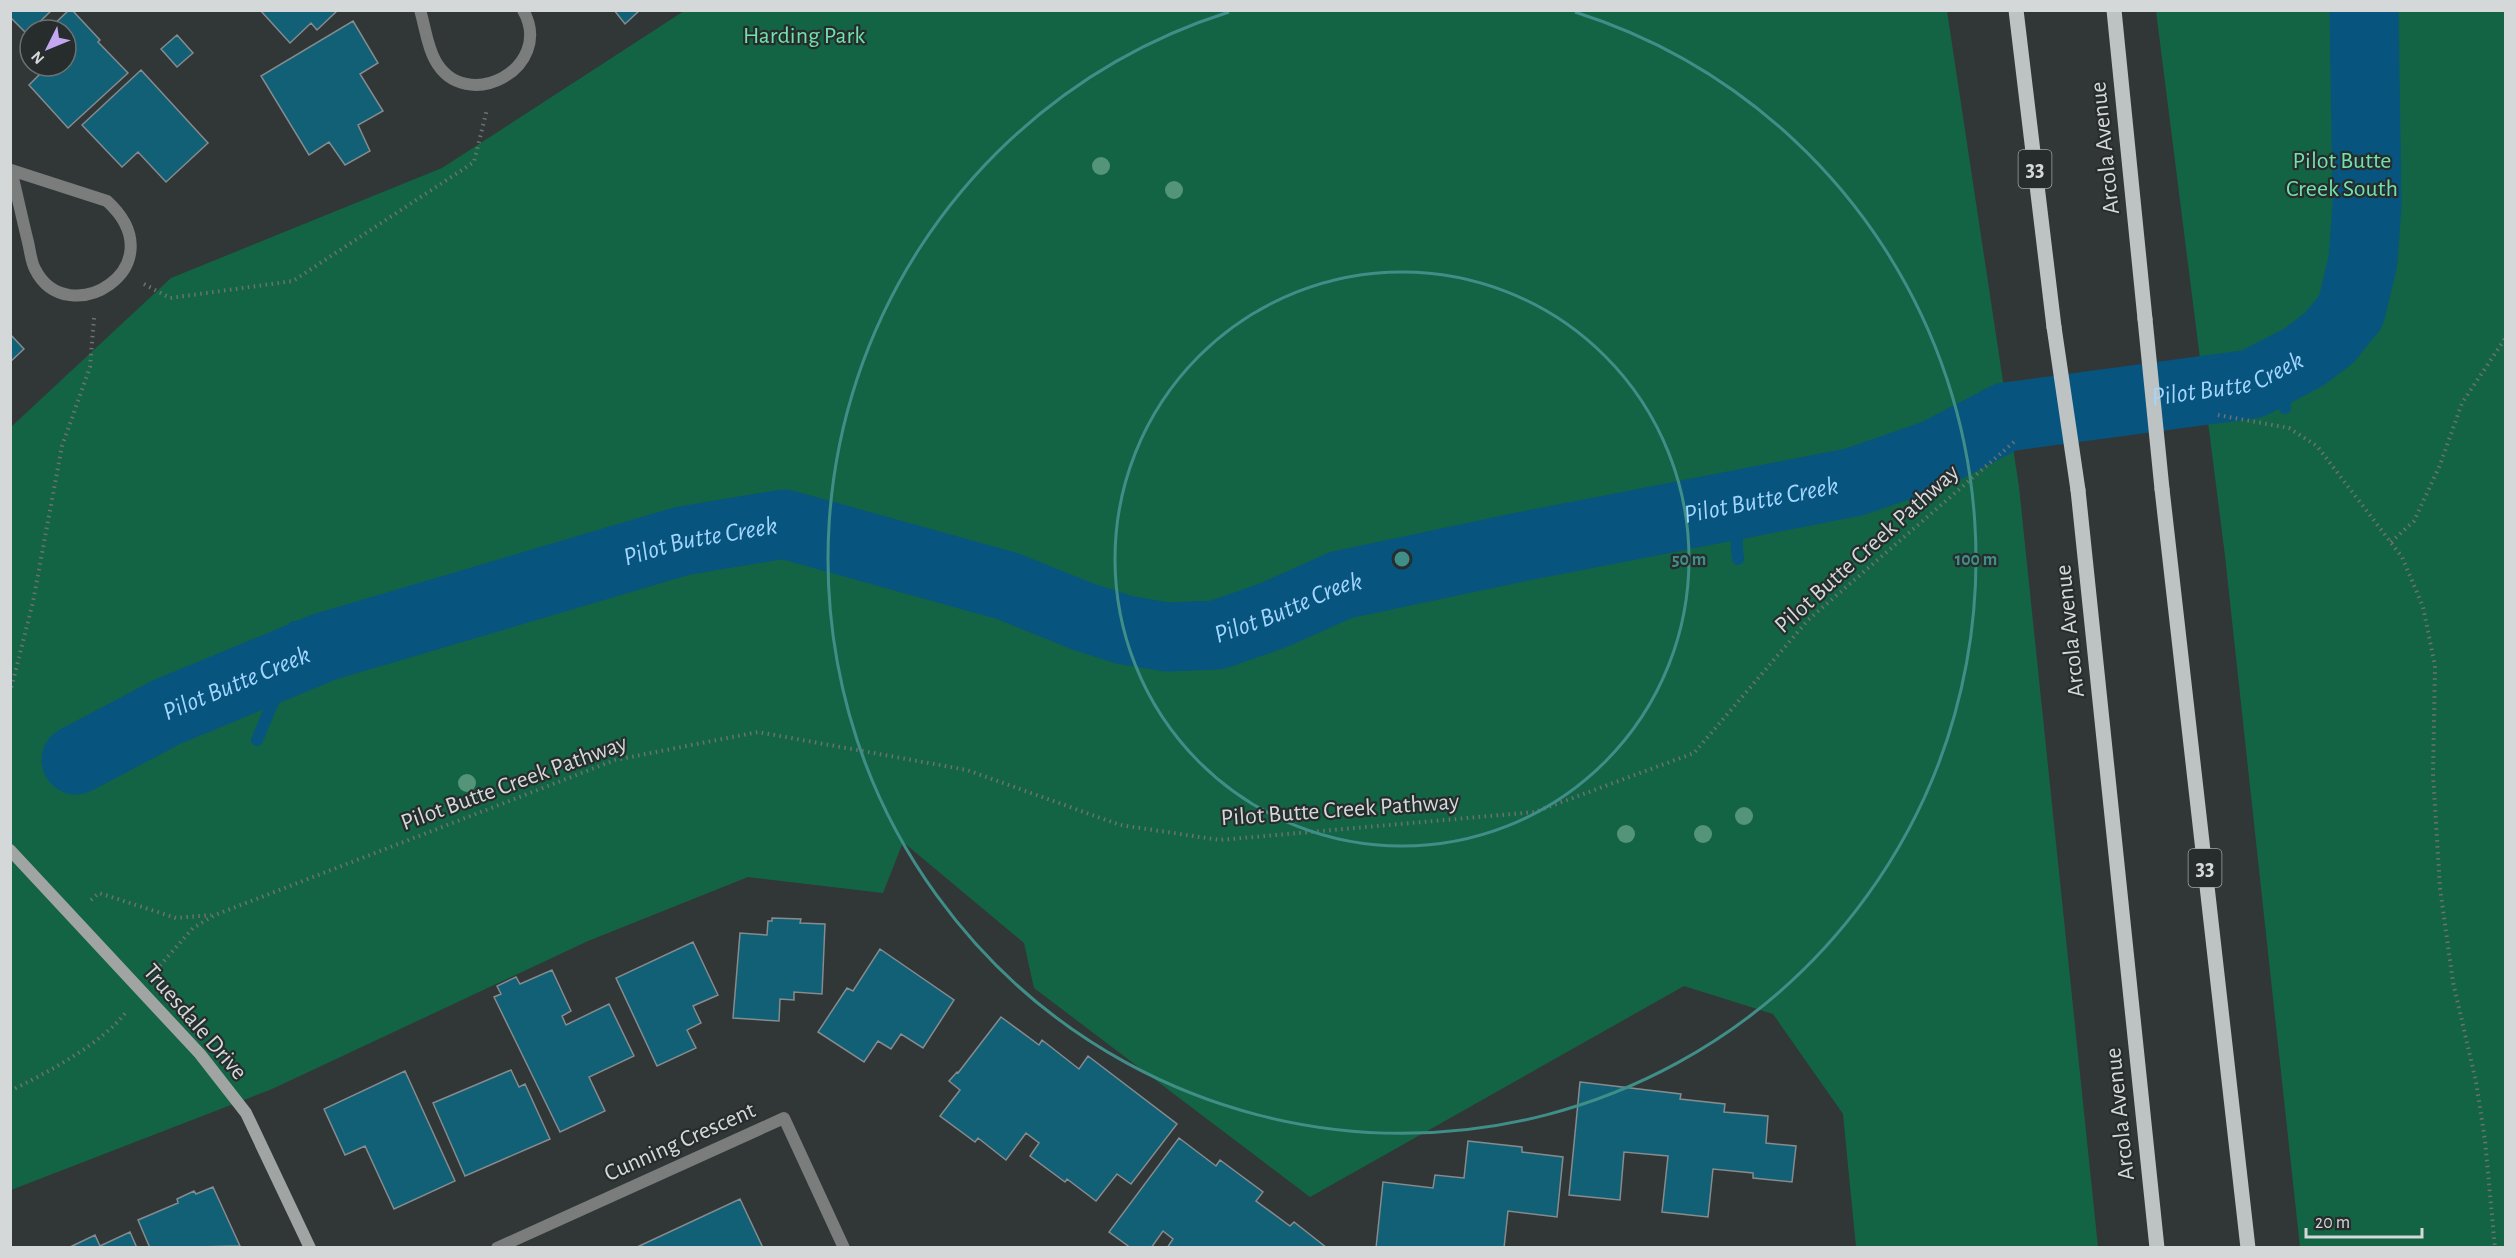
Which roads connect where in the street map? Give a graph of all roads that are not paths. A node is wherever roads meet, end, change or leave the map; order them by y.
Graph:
1 (420, 10) edge
2 (523, 10) edge
3 (2016, 10) edge
4 (2114, 10) edge
5 (11, 170) edge
6 (10, 850) edge
7 (310, 1248) edge
8 (496, 1248) edge
9 (844, 1248) edge
10 (2157, 1248) edge
11 (2248, 1248) edge

1 - 2 street
3 - 10 main road, Arcola Avenue / 33, bridge
4 - 11 main road, Arcola Avenue / 33, bridge
5 - 5 street
6 - 7 street, Truesdale Drive
8 - 9 street, Cunning Crescent

